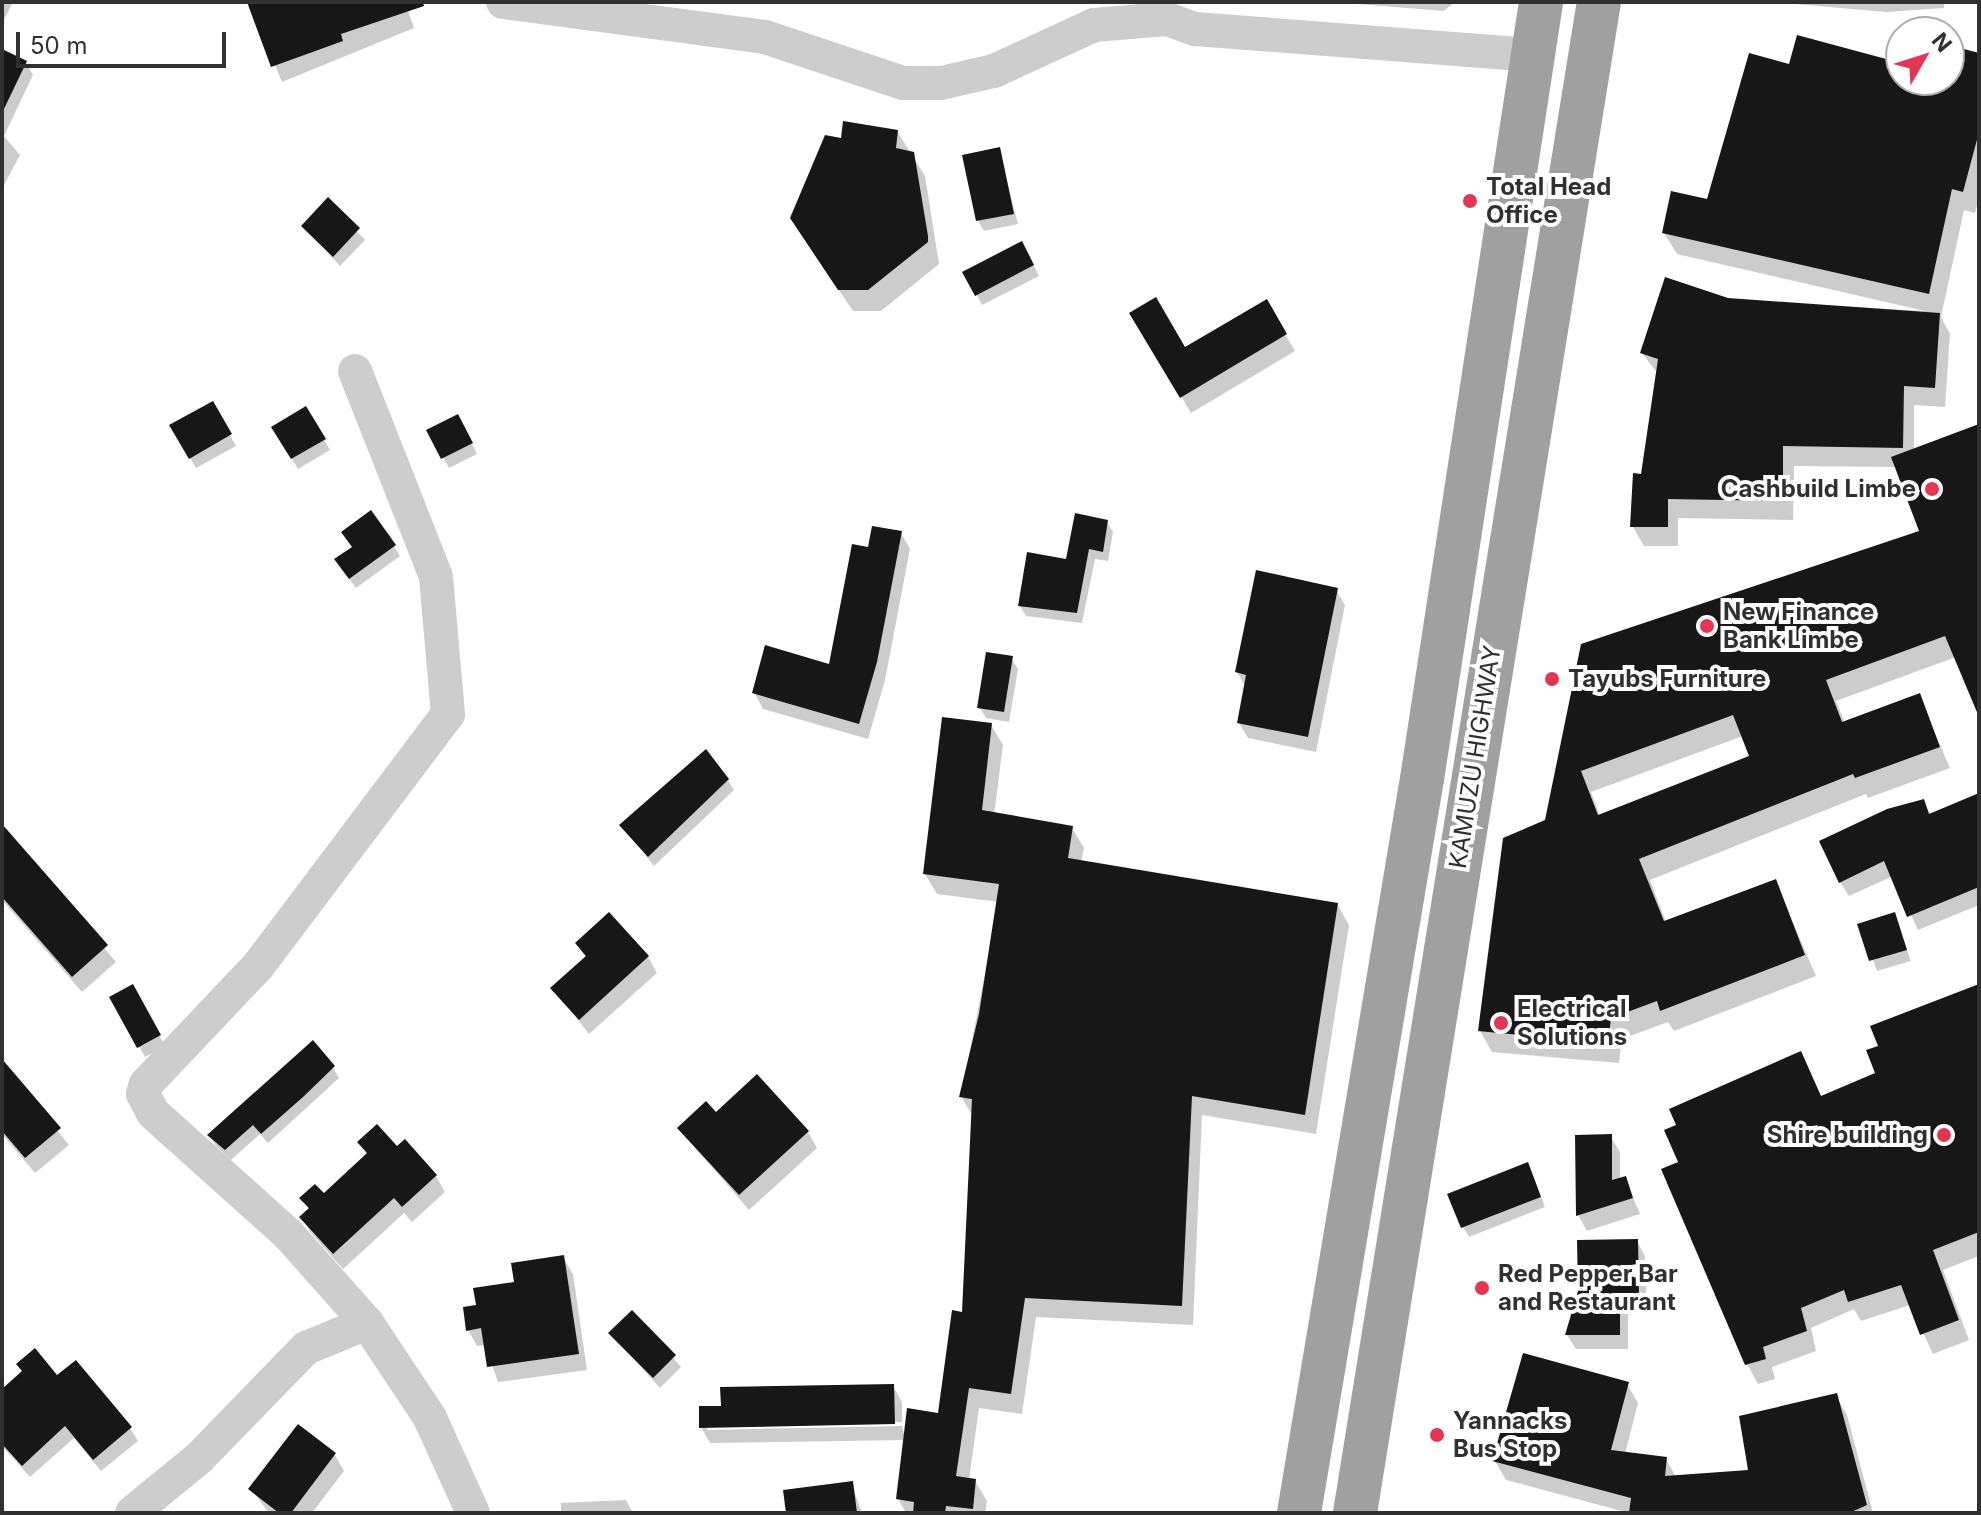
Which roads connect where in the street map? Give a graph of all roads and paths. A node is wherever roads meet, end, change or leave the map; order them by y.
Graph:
1 (503, 2) edge
2 (1541, 2) edge
3 (1599, 2) edge
4 (1160, 10) edge
5 (1533, 55) junction
6 (355, 371) dead end
7 (367, 1323) junction
8 (132, 1513) edge
9 (473, 1513) edge
10 (1299, 1513) edge
11 (1355, 1513) edge

1 - 4 street
2 - 5 highway, KAMUZU HIGHWAY
3 - 11 highway, KAMUZU HIGHWAY
4 - 5 street
5 - 10 highway, KAMUZU HIGHWAY
6 - 7 street
7 - 8 street
7 - 9 street

